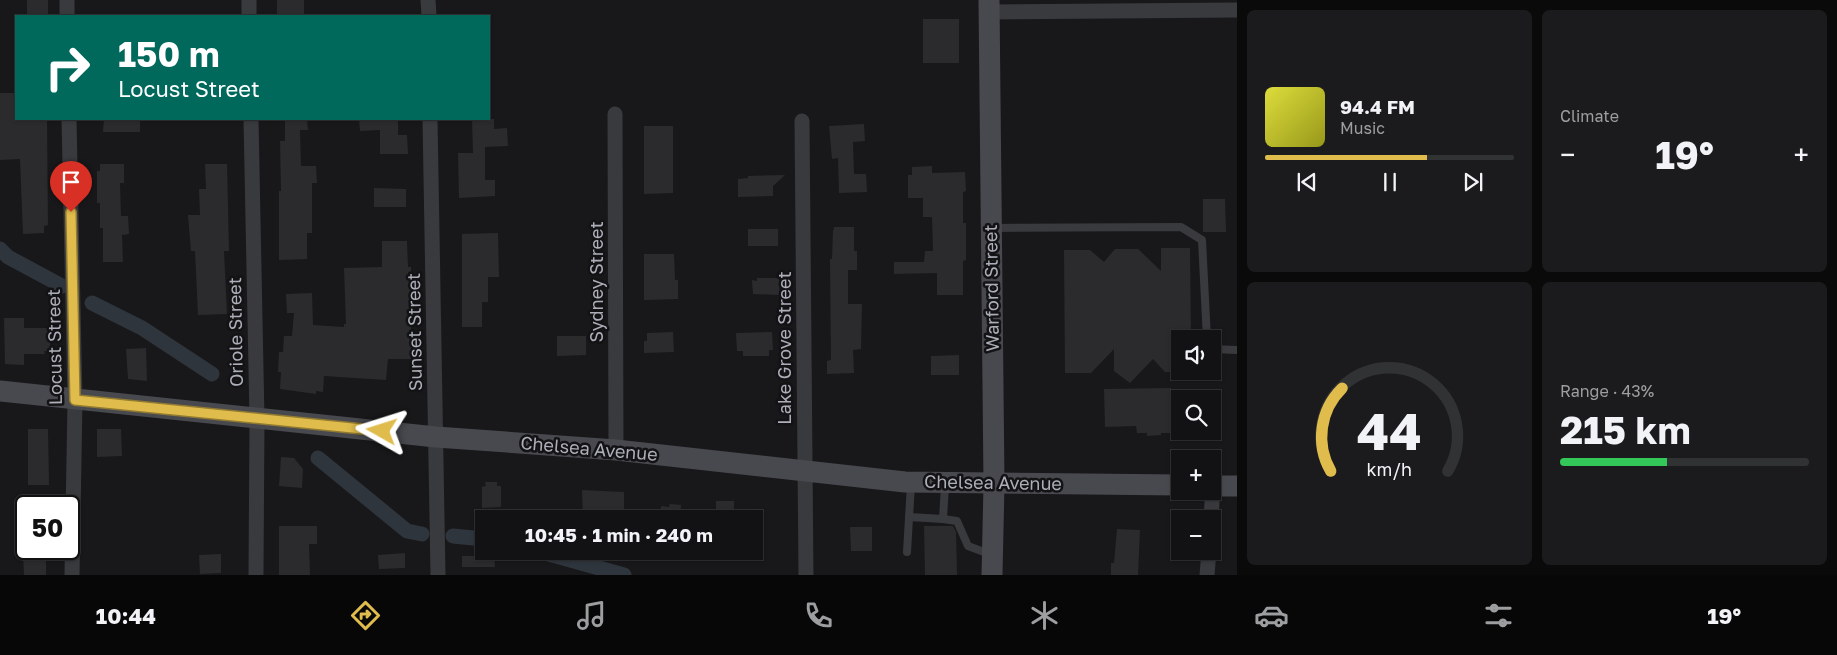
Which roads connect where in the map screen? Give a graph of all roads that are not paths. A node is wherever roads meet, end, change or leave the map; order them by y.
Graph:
1 (67, 0) edge
2 (249, 0) edge
3 (428, 0) edge
4 (989, 6) edge
5 (1237, 10) edge
6 (67, 15) edge
7 (249, 15) edge
8 (428, 15) edge
9 (615, 114) dead end
10 (70, 120) edge
11 (251, 120) edge
12 (430, 120) edge
13 (802, 121) dead end
14 (992, 228) junction
15 (1207, 330) edge
16 (1221, 349) edge
17 (1237, 350) edge
18 (0, 391) edge
19 (75, 400) junction
20 (257, 419) junction
21 (436, 437) junction
22 (616, 450) junction
23 (805, 470) junction
24 (911, 482) junction
25 (945, 483) junction
26 (994, 484) junction
27 (1171, 485) edge
28 (1221, 486) edge
29 (1237, 486) edge
30 (909, 517) junction
31 (944, 519) junction
32 (907, 552) dead end
33 (1208, 560) edge
34 (992, 565) edge
35 (72, 575) edge
36 (256, 575) edge
37 (438, 575) edge
38 (806, 575) edge
39 (1207, 575) edge

1 - 6 street
2 - 7 street
3 - 8 street
4 - 5 street
4 - 14 main road, Warford Street
9 - 22 street, Sydney Street
10 - 19 street, Locust Street
11 - 20 street, Oriole Street
12 - 21 street, Sunset Street
13 - 23 street, Lake Grove Street
14 - 15 lane
14 - 26 main road, Warford Street
16 - 17 lane
18 - 19 main road, Chelsea Avenue
19 - 20 main road, Chelsea Avenue
19 - 35 street, Locust Street
20 - 21 main road, Chelsea Avenue
20 - 36 street, Oriole Street
21 - 22 main road, Chelsea Avenue
21 - 37 street, Sunset Street
22 - 23 main road, Chelsea Avenue
23 - 24 main road, Chelsea Avenue
23 - 38 street, Lake Grove Street
24 - 25 main road, Chelsea Avenue
24 - 30 lane
25 - 26 main road, Chelsea Avenue
25 - 31 lane
26 - 27 main road, Chelsea Avenue
26 - 34 main road, Warford Street
28 - 29 main road
30 - 31 lane
30 - 32 lane
31 - 34 lane
33 - 39 street

